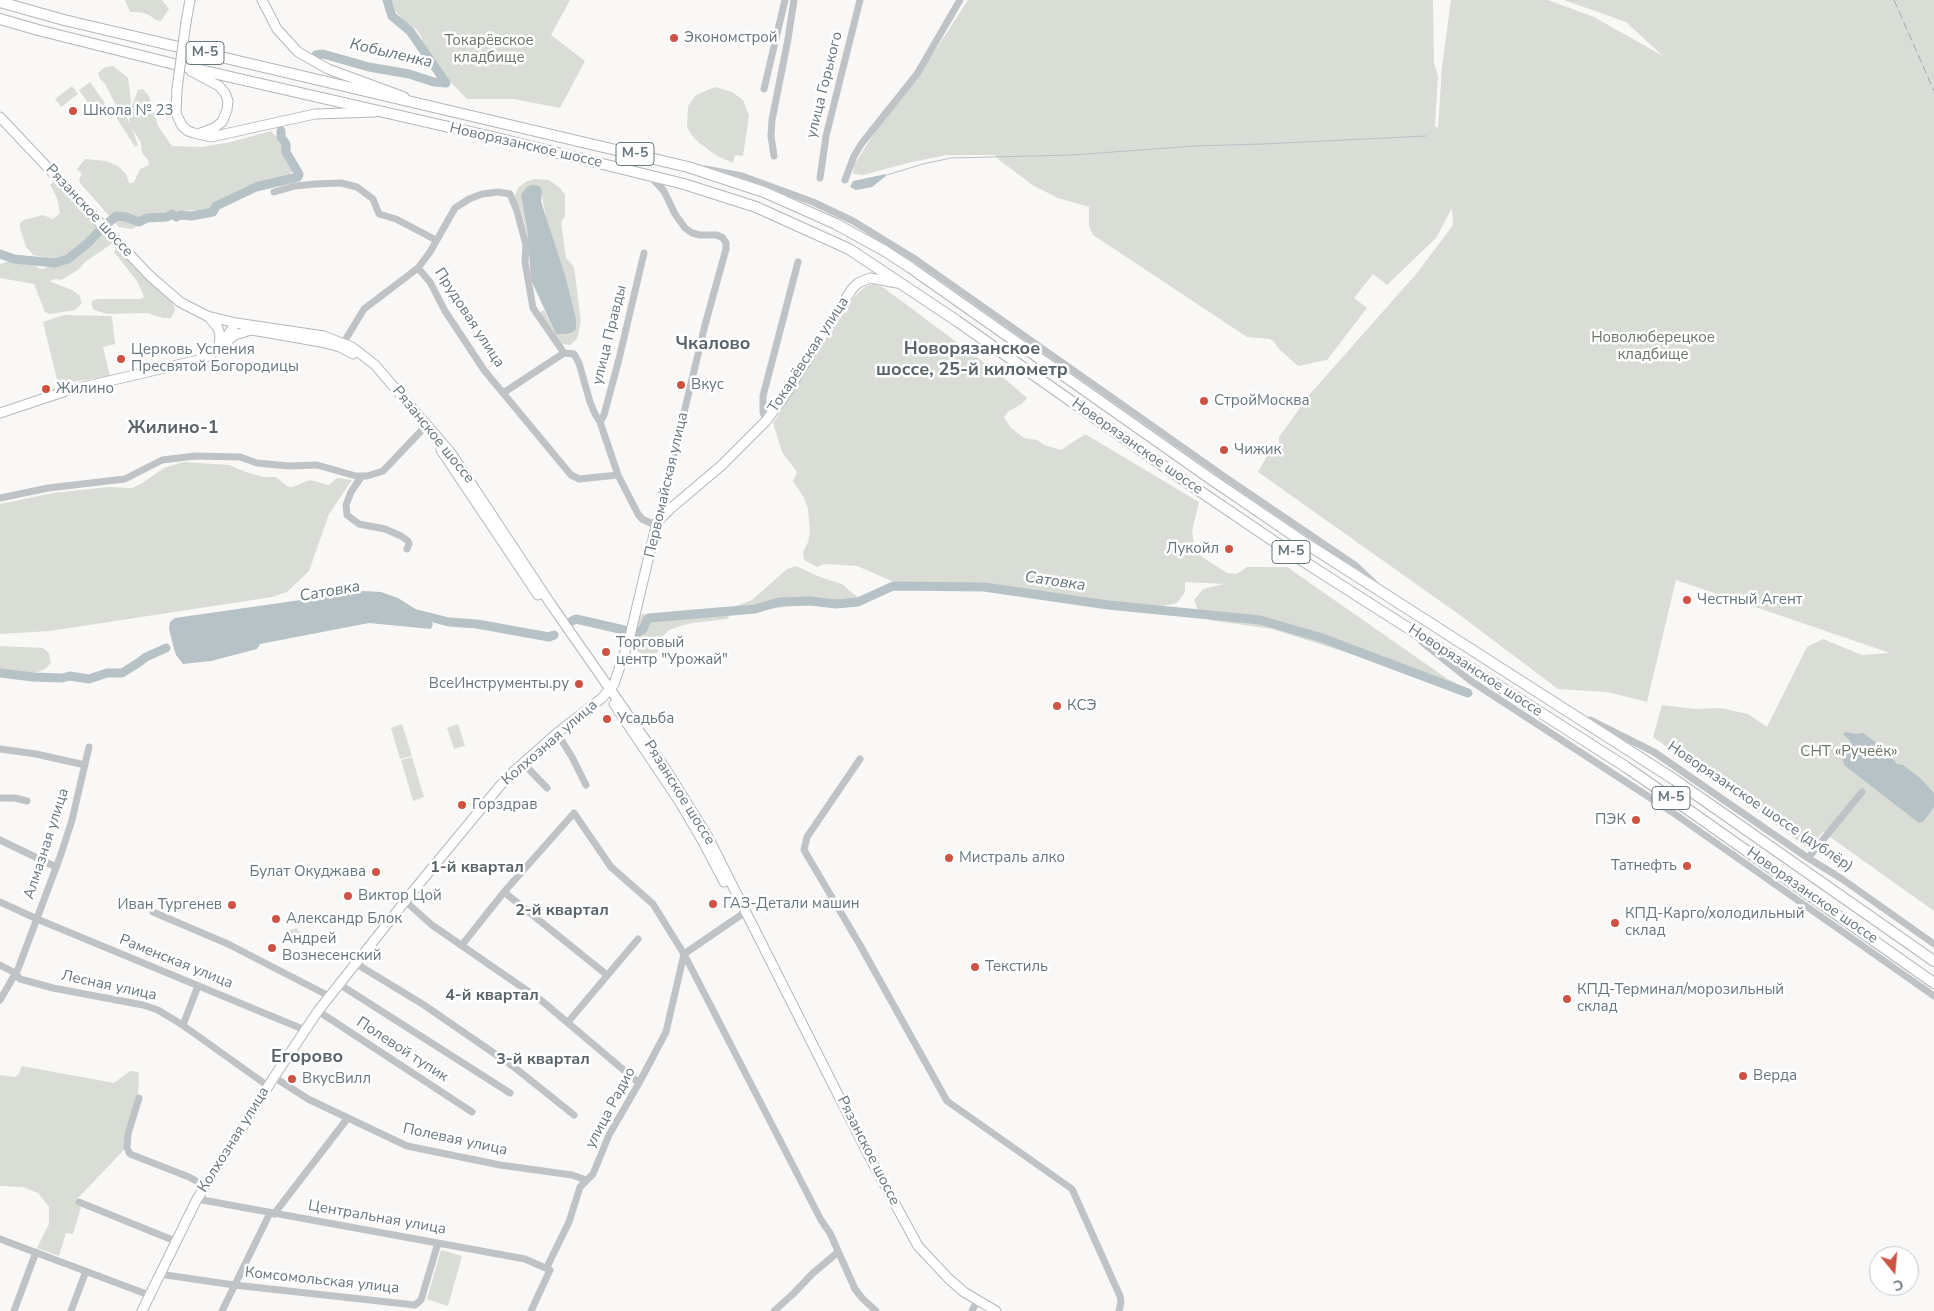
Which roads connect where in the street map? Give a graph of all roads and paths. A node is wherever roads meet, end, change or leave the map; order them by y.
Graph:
1 (190, 0) edge
2 (262, 0) edge
3 (785, 0) edge
4 (794, 0) edge
5 (860, 0) edge
6 (960, 0) edge
7 (0, 2) edge
8 (0, 19) edge
9 (0, 23) edge
10 (38, 30) junction
11 (174, 64) junction
12 (764, 89) dead end
13 (411, 100) junction
14 (380, 112) junction
15 (0, 117) edge
16 (194, 134) junction
17 (774, 156) dead end
18 (650, 176) junction
19 (820, 178) dead end
20 (845, 180) dead end
21 (274, 192) dead end
22 (436, 240) junction
23 (644, 253) dead end
24 (798, 262) dead end
25 (418, 268) junction
26 (906, 286) junction
27 (207, 316) junction
28 (236, 323) junction
29 (251, 330) junction
30 (344, 342) junction
31 (218, 349) junction
32 (564, 353) junction
33 (503, 393) junction
34 (0, 413) edge
35 (766, 421) junction
36 (600, 422) junction
37 (423, 428) junction
38 (618, 475) junction
39 (361, 476) junction
40 (0, 498) edge
41 (657, 524) junction
42 (407, 549) dead end
43 (1400, 624) junction
44 (608, 691) junction
45 (1562, 707) junction
46 (557, 733) junction
47 (90, 747) dead end
48 (0, 749) edge
49 (860, 760) dead end
50 (523, 763) junction
51 (85, 765) junction
52 (586, 785) dead end
53 (547, 788) dead end
54 (1862, 792) dead end
55 (0, 798) edge
56 (27, 801) dead end
57 (0, 840) edge
58 (1808, 858) junction
59 (56, 867) junction
60 (504, 892) junction
61 (405, 901) junction
62 (0, 902) edge
63 (153, 912) dead end
64 (741, 915) junction
65 (37, 920) junction
66 (638, 939) dead end
67 (1934, 944) edge
68 (462, 945) junction
69 (684, 954) junction
70 (1934, 961) edge
71 (355, 963) junction
72 (0, 965) edge
73 (15, 973) junction
74 (607, 975) junction
75 (1934, 983) edge
76 (339, 984) junction
77 (198, 986) junction
78 (329, 996) junction
79 (1934, 996) edge
80 (0, 1000) edge
81 (318, 1011) junction
82 (568, 1022) junction
83 (183, 1025) junction
84 (305, 1030) junction
85 (274, 1077) junction
86 (640, 1083) junction
87 (268, 1086) junction
88 (510, 1093) dead end
89 (139, 1098) dead end
90 (472, 1112) dead end
91 (574, 1115) dead end
92 (347, 1119) junction
93 (586, 1180) junction
94 (205, 1186) junction
95 (197, 1199) junction
96 (79, 1202) dead end
97 (272, 1213) junction
98 (0, 1238) edge
99 (175, 1241) junction
100 (438, 1243) junction
101 (36, 1252) junction
102 (838, 1252) junction
103 (548, 1268) junction
104 (86, 1271) junction
105 (159, 1274) junction
106 (234, 1285) junction
107 (149, 1295) junction
108 (974, 1308) edge
109 (14, 1311) edge
110 (71, 1311) edge
111 (142, 1311) edge
112 (222, 1311) edge
113 (531, 1311) edge
114 (774, 1311) edge
115 (876, 1311) edge
116 (985, 1311) edge
117 (996, 1311) edge
118 (1119, 1311) edge

1 - 16 main road, bridge
2 - 13 main road
3 - 12 street
4 - 17 street
5 - 19 street, улица Горького
6 - 20 street
7 - 13 highway, Новорязанское шоссе / М-5
8 - 10 highway, М-5
9 - 10 main road, Новорязанское шоссе / М-5
10 - 11 highway, Новорязанское шоссе / М-5
11 - 14 highway, Новорязанское шоссе / М-5
11 - 16 main road
13 - 45 highway, Новорязанское шоссе / М-5
14 - 16 main road
14 - 18 highway, Новорязанское шоссе / М-5
15 - 27 main road, Рязанское шоссе
18 - 26 highway, Новорязанское шоссе / М-5
18 - 41 street, Первомайская улица
21 - 22 street
22 - 25 street
22 - 32 street
23 - 36 street, улица Правды
24 - 35 street
25 - 30 street, Прудовая улица
25 - 33 street, Прудовая улица
26 - 35 main road, Токарёвская улица
26 - 43 highway, Новорязанское шоссе / М-5
27 - 28 main road, Рязанское шоссе
27 - 31 main road
28 - 29 main road, Рязанское шоссе
28 - 30 main road, Рязанское шоссе
28 - 31 main road
29 - 31 main road
29 - 37 main road, Рязанское шоссе
30 - 44 main road, Рязанское шоссе
31 - 34 main road
32 - 33 street
32 - 36 street
33 - 38 street, Прудовая улица
35 - 41 main road, Токарёвская улица
36 - 38 street
37 - 39 street
37 - 44 main road, Рязанское шоссе
38 - 41 street
39 - 40 street
39 - 42 street
41 - 44 main road, Первомайская улица
43 - 75 highway, Новорязанское шоссе / М-5
43 - 79 street
44 - 46 main road, Колхозная улица
44 - 64 main road, Рязанское шоссе
44 - 117 main road, Рязанское шоссе
45 - 58 street, Новорязанское шоссе (дублёр)
45 - 70 highway, Новорязанское шоссе / М-5
46 - 50 main road, Колхозная улица
46 - 52 street
47 - 51 street, Алмазная улица
48 - 51 street
49 - 118 street
50 - 53 street
50 - 61 main road, Колхозная улица
51 - 59 street, Алмазная улица
54 - 58 street
55 - 56 street
57 - 59 street
58 - 67 street, Новорязанское шоссе (дублёр)
59 - 65 street, Алмазная улица
60 - 68 street
60 - 69 street
60 - 74 street
61 - 68 street
61 - 71 main road, Колхозная улица
62 - 65 street, Раменская улица
63 - 78 street
64 - 69 street
64 - 108 main road, Рязанское шоссе
65 - 73 street, Алмазная улица
65 - 77 street, Раменская улица
66 - 74 street
68 - 82 street
69 - 86 street, улица Радио
69 - 102 street
71 - 76 main road, Колхозная улица
71 - 91 street
72 - 73 street, Лесная улица
73 - 80 street
73 - 83 street, Лесная улица
74 - 82 street
76 - 78 main road, Колхозная улица
76 - 88 street
77 - 83 street
77 - 84 street, Раменская улица
78 - 81 main road, Колхозная улица
81 - 84 main road, Колхозная улица
81 - 90 street, Полевой тупик
82 - 86 street
83 - 87 street, Лесная улица
84 - 85 main road, Колхозная улица
85 - 87 main road, Колхозная улица
85 - 92 street, Полевая улица
86 - 93 street, улица Радио
87 - 94 main road, Колхозная улица
89 - 94 street
92 - 93 street, Полевая улица
92 - 97 street
93 - 103 street, улица Радио
94 - 95 main road, Колхозная улица
95 - 97 street, Центральная улица
95 - 99 main road, Колхозная улица
96 - 99 street
97 - 100 street, Центральная улица
97 - 106 street
98 - 101 street
99 - 105 main road, Колхозная улица
100 - 103 street, Центральная улица
100 - 106 street, Комсомольская улица
101 - 104 street
101 - 109 street
102 - 114 street
102 - 115 street
103 - 113 street, улица Радио
104 - 107 street
104 - 110 street
105 - 106 street, Комсомольская улица
105 - 107 main road, Колхозная улица
106 - 112 street
107 - 111 main road, Колхозная улица
108 - 116 main road, Рязанское шоссе

